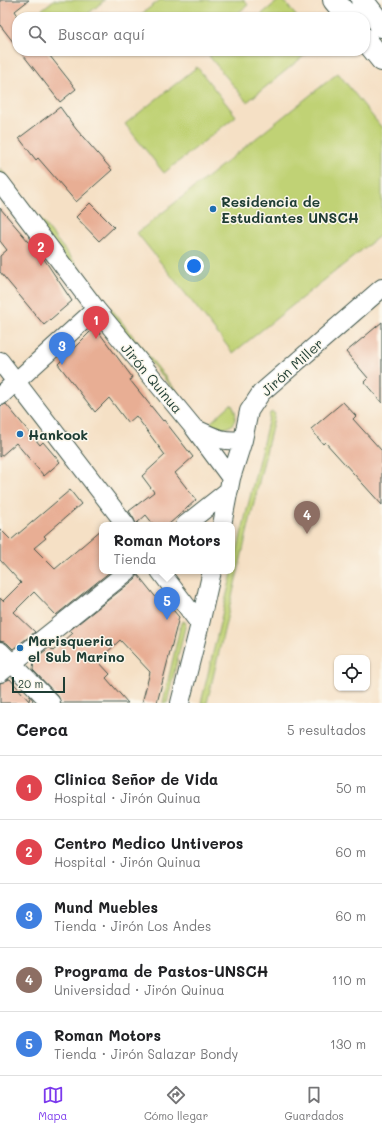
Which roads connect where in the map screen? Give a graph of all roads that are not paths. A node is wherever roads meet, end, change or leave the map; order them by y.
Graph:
1 (362, 0) edge
2 (382, 26) edge
3 (370, 45) edge
4 (382, 60) edge
5 (0, 182) edge
6 (382, 288) edge
7 (96, 309) junction
8 (0, 361) edge
9 (16, 382) junction
10 (0, 396) edge
11 (194, 428) junction
12 (243, 440) junction
13 (230, 484) junction
14 (124, 522) edge
15 (188, 522) edge
16 (223, 522) edge
17 (124, 574) edge
18 (162, 574) edge
19 (211, 574) edge
20 (200, 624) junction
21 (4, 662) edge
22 (51, 703) edge
23 (180, 703) edge

1 - 2 street
3 - 4 street
5 - 7 street, Jirón Quinua
6 - 12 street, Jirón Miller
7 - 9 street
7 - 11 street, Jirón Quinua
8 - 9 street
9 - 10 street
9 - 14 street
11 - 12 street
11 - 13 street, Jirón Quinua
12 - 13 street, Jirón Miller
13 - 15 street
13 - 16 street
17 - 21 street
18 - 20 street
19 - 20 street
20 - 23 street
21 - 22 street

